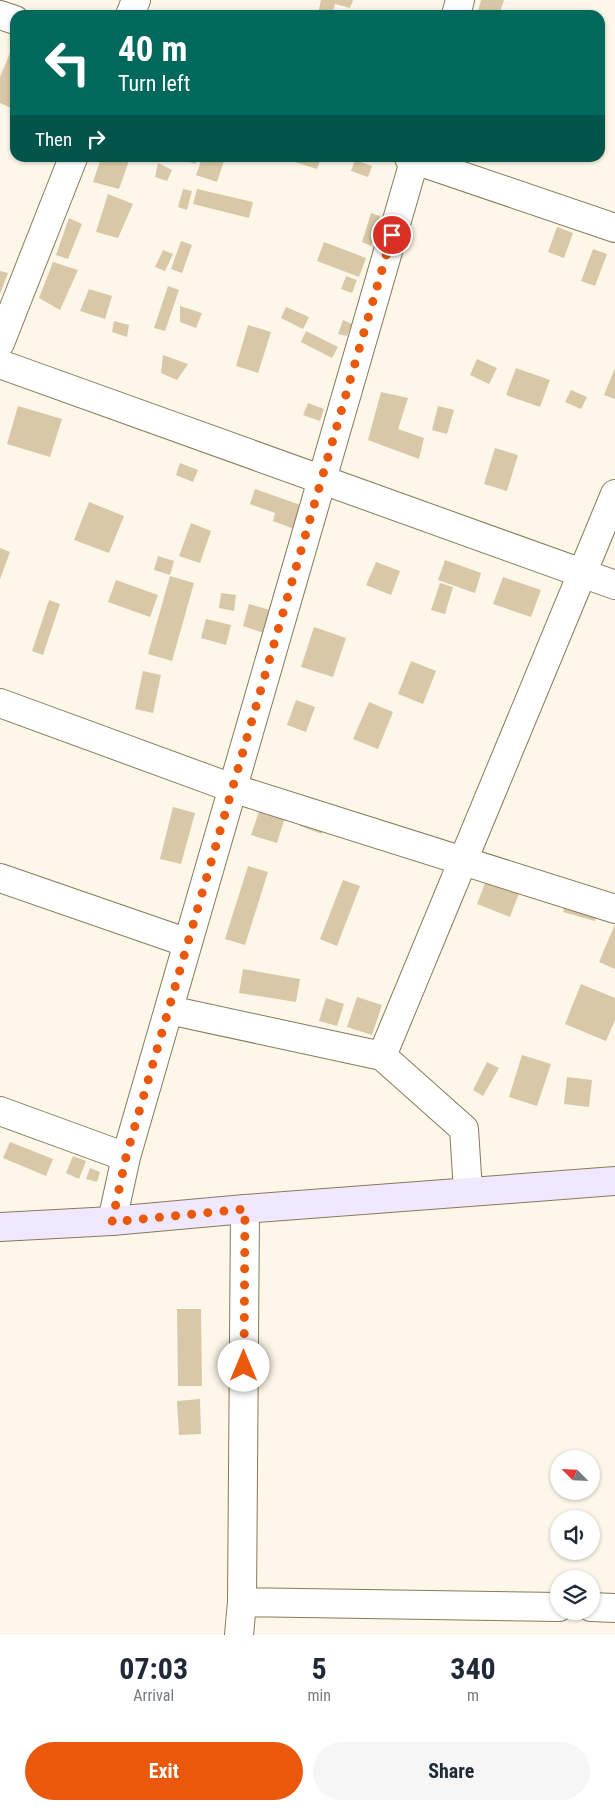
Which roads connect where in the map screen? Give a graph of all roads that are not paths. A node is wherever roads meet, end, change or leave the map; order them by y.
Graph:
1 (72, 162) edge
2 (412, 162) edge
3 (425, 162) edge
4 (615, 228) edge
5 (0, 343) edge
6 (0, 364) edge
7 (321, 480) junction
8 (615, 494) edge
9 (582, 574) junction
10 (615, 586) edge
11 (0, 703) edge
12 (232, 788) junction
13 (463, 861) junction
14 (0, 878) edge
15 (615, 909) edge
16 (188, 943) junction
17 (169, 1010) junction
18 (382, 1056) junction
19 (0, 1111) edge
20 (126, 1157) junction
21 (615, 1181) edge
22 (468, 1191) junction
23 (245, 1209) junction
24 (112, 1222) junction
25 (0, 1227) edge
26 (242, 1602) junction
27 (550, 1607) edge
28 (600, 1608) edge
29 (615, 1608) edge
30 (239, 1635) edge

1 - 5 street
2 - 7 street
3 - 4 street
6 - 7 street
7 - 9 street
7 - 12 street
8 - 9 street
9 - 10 street
9 - 13 street
11 - 12 street
12 - 13 street
12 - 16 street
13 - 15 street
13 - 18 street
14 - 16 street
16 - 17 street
17 - 18 street
17 - 20 street
18 - 22 street
19 - 20 street
20 - 24 street
21 - 22 main road
22 - 23 main road
23 - 24 main road
23 - 26 street
24 - 25 main road
26 - 27 street
26 - 30 street
28 - 29 street

